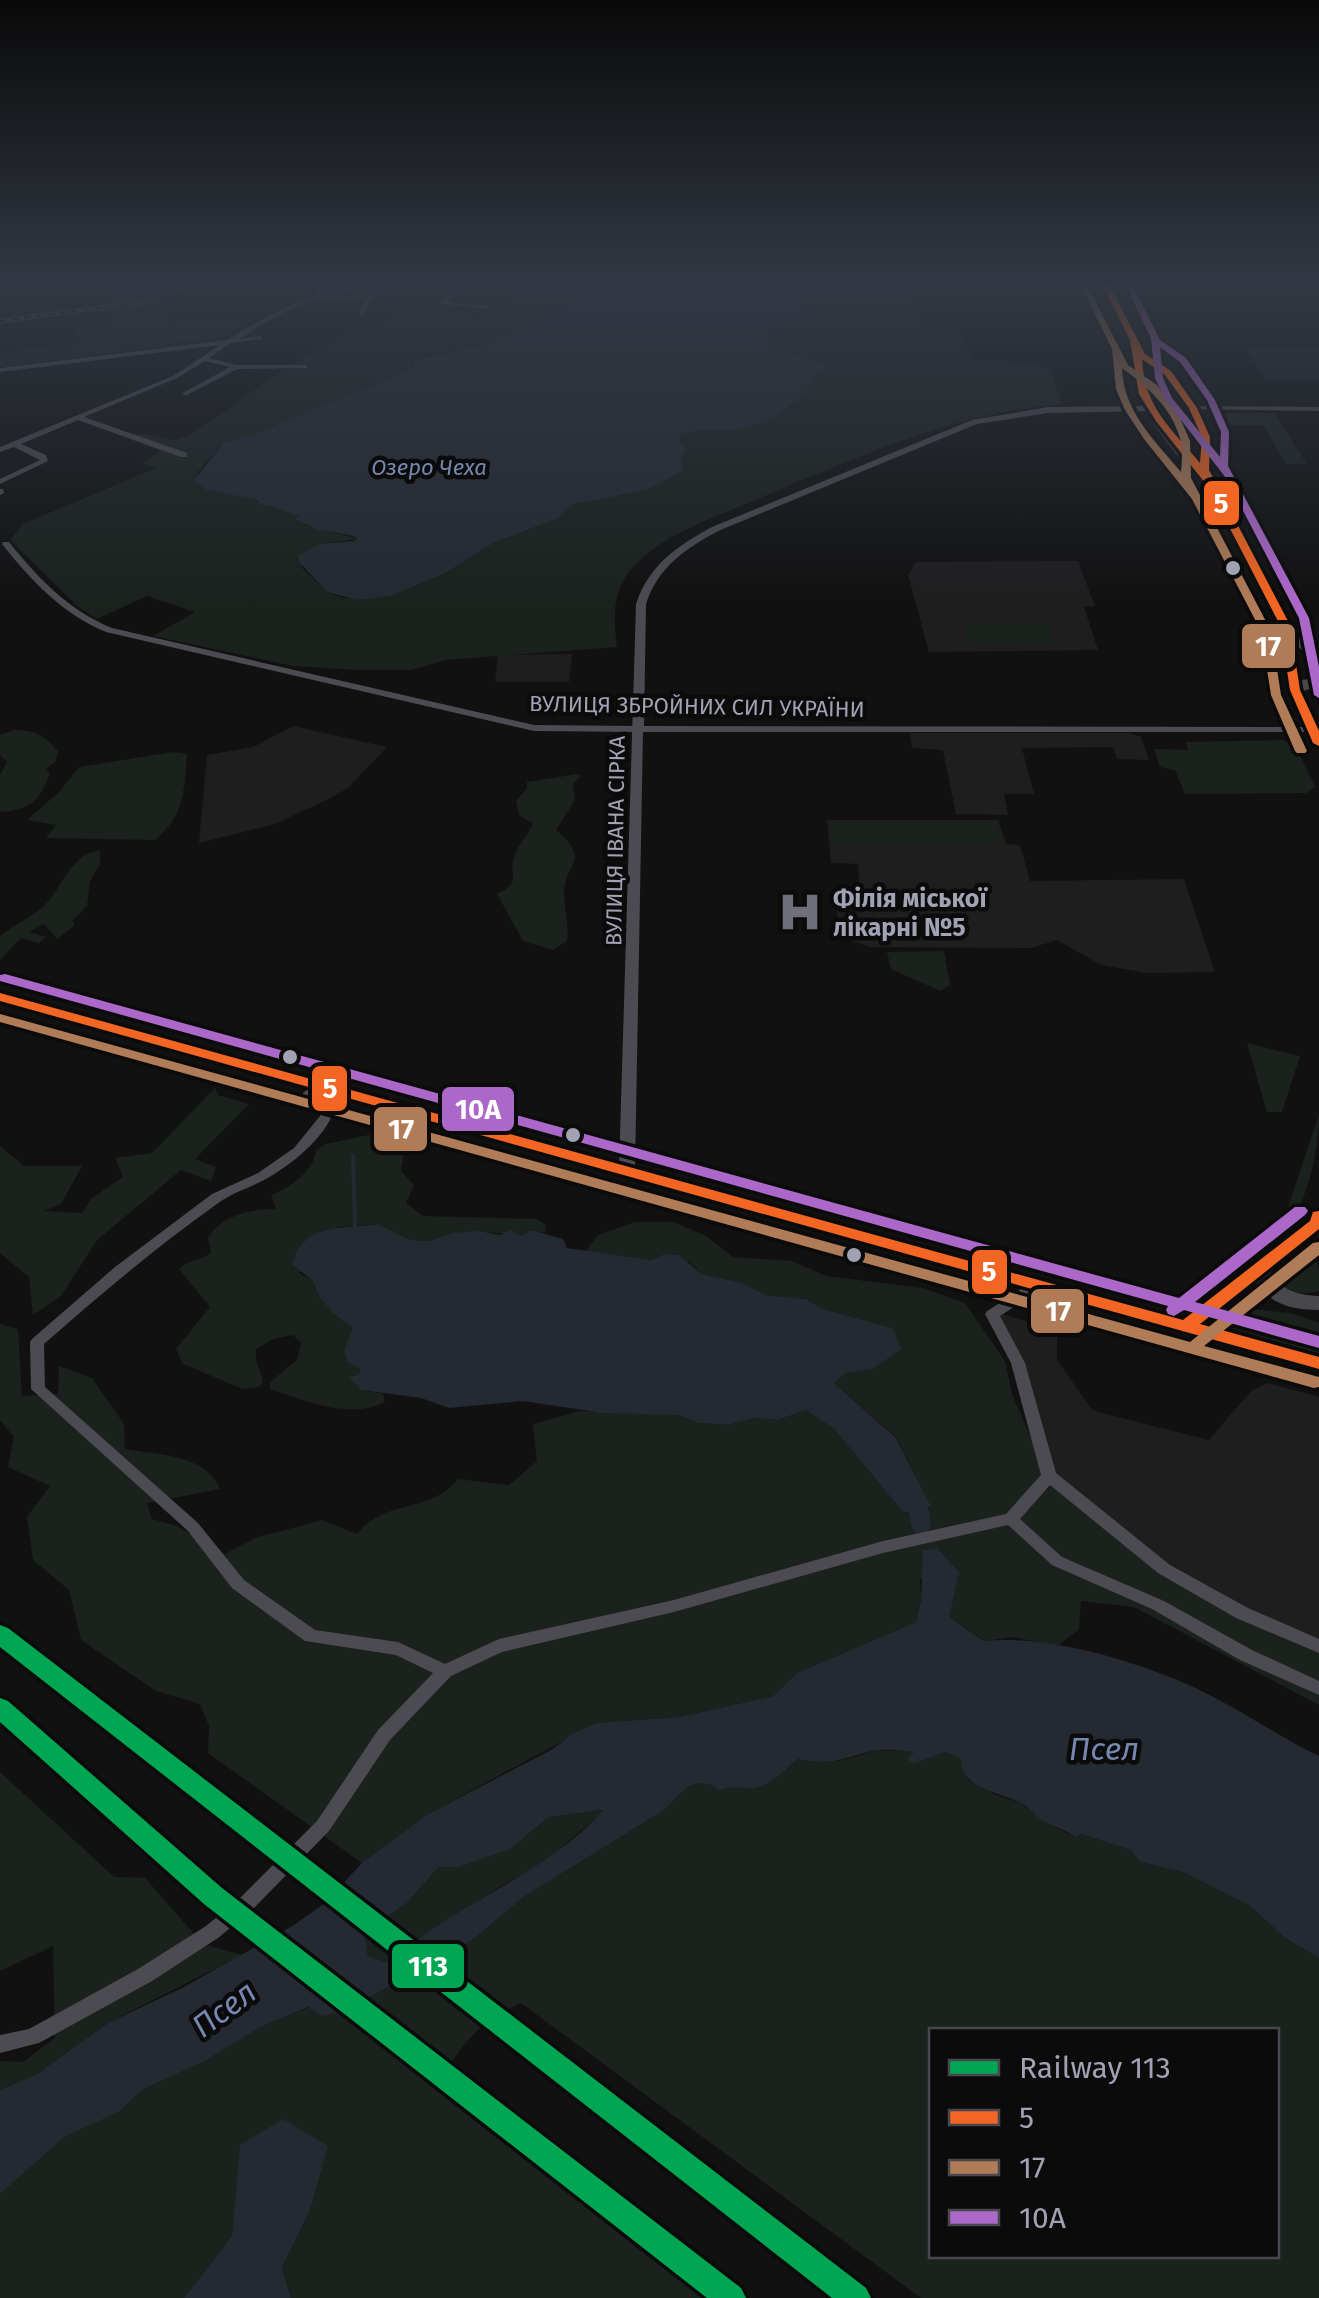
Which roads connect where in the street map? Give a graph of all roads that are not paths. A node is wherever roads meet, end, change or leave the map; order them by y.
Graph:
1 (151, 387) edge
2 (198, 387) edge
3 (1140, 387) edge
4 (1181, 387) edge
5 (185, 394) dead end
6 (1152, 408) junction
7 (1193, 408) junction
8 (1319, 409) edge
9 (76, 417) junction
10 (1163, 430) junction
11 (1203, 430) junction
12 (17, 444) junction
13 (0, 450) edge
14 (184, 455) dead end
15 (1204, 470) junction
16 (0, 482) edge
17 (6, 544) dead end
18 (1284, 625) junction
19 (1319, 661) edge
20 (1319, 682) edge
21 (1294, 690) junction
22 (638, 728) junction
23 (1316, 736) edge
24 (0, 997) edge
25 (317, 1085) junction
26 (626, 1169) junction
27 (1318, 1222) edge
28 (1260, 1269) junction
29 (1032, 1281) junction
30 (1319, 1303) edge
31 (1186, 1326) junction
32 (1319, 1363) edge
33 (1049, 1476) junction
34 (1011, 1518) junction
35 (1319, 1646) edge
36 (445, 1671) junction
37 (1319, 1688) edge
38 (0, 2044) edge

1 - 9 street
2 - 5 street
3 - 6 main road
4 - 7 main road
6 - 10 main road
6 - 22 street, ВУЛИЦЯ ІВАНА СІРКА
7 - 8 street
7 - 11 main road
9 - 12 street
9 - 14 street
10 - 11 main road
10 - 15 main road
11 - 15 main road
12 - 13 street
12 - 16 street
15 - 18 main road
17 - 22 street, ВУЛИЦЯ ЗБРОЙНИХ СИЛ УКРАЇНИ
18 - 19 main road
18 - 21 main road
20 - 21 main road
21 - 23 main road
22 - 23 street, ВУЛИЦЯ ЗБРОЙНИХ СИЛ УКРАЇНИ
22 - 26 street, ВУЛИЦЯ ІВАНА СІРКА
24 - 25 main road
25 - 26 main road
25 - 36 street
26 - 29 main road
27 - 28 main road
28 - 30 main road
28 - 31 main road
29 - 31 main road
29 - 33 street
31 - 32 main road
33 - 34 street
33 - 35 street
34 - 36 street
34 - 37 street
36 - 38 street

